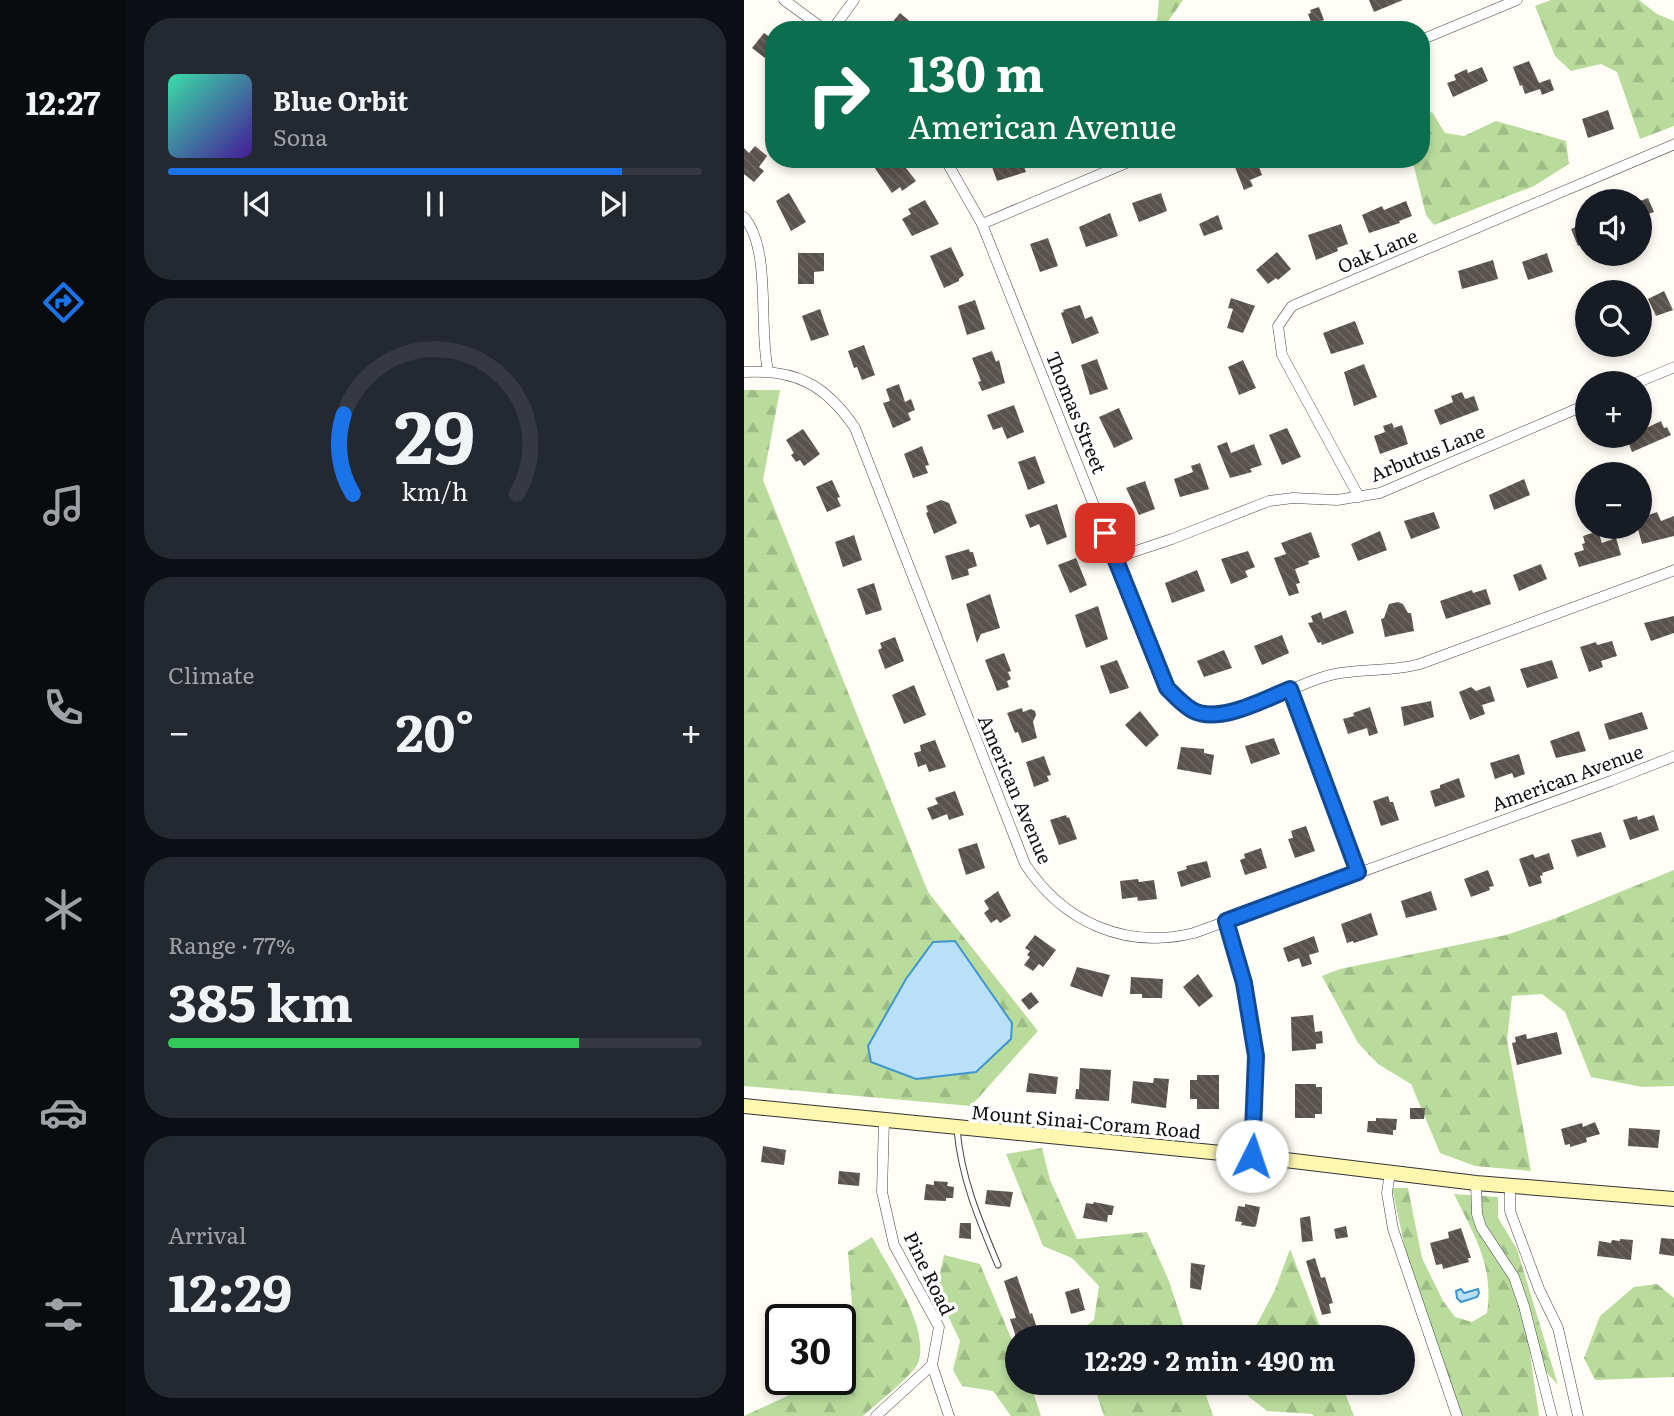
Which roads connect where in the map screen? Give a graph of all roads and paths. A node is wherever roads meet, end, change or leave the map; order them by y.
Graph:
1 (784, 0) edge
2 (854, 0) edge
3 (1518, 0) edge
4 (813, 21) edge
5 (839, 21) edge
6 (1430, 36) edge
7 (1674, 144) edge
8 (950, 168) edge
9 (1116, 168) edge
10 (744, 217) edge
11 (982, 224) junction
12 (1674, 367) edge
13 (768, 370) junction
14 (744, 372) edge
15 (1652, 376) edge
16 (1575, 410) edge
17 (1359, 497) junction
18 (1115, 558) junction
19 (1674, 570) edge
20 (1290, 689) junction
21 (1674, 756) edge
22 (1358, 872) junction
23 (1226, 921) junction
24 (744, 1106) edge
25 (884, 1121) junction
26 (957, 1129) junction
27 (1252, 1156) junction
28 (1390, 1172) junction
29 (1476, 1183) junction
30 (1510, 1186) junction
31 (1674, 1199) edge
32 (998, 1265) dead end
33 (932, 1365) junction
34 (876, 1416) edge
35 (949, 1416) edge
36 (1457, 1416) edge
37 (1552, 1416) edge
38 (1578, 1416) edge

1 - 4 street
2 - 5 street
3 - 6 street
7 - 17 street, Oak Lane
8 - 11 street, Thomas Street
9 - 11 street
10 - 13 street
11 - 18 street, Thomas Street
12 - 15 street
13 - 14 street, American Avenue
13 - 23 street, American Avenue
16 - 17 street, Arbutus Lane
17 - 18 street, Arbutus Lane
18 - 20 street, Thomas Street
19 - 20 street, Thomas Street
20 - 22 street
21 - 22 street, American Avenue
22 - 23 street, American Avenue
23 - 27 street
24 - 25 main road, Mount Sinai-Coram Road
25 - 26 main road, Mount Sinai-Coram Road
25 - 33 street, Pine Road
26 - 27 main road, Mount Sinai-Coram Road
26 - 32 lane
27 - 28 main road, Mount Sinai-Coram Road
28 - 29 main road, Mount Sinai-Coram Road
28 - 36 street
29 - 30 main road, Mount Sinai-Coram Road
29 - 37 street
30 - 31 main road, Mount Sinai-Coram Road
30 - 38 street
33 - 34 street
33 - 35 street

